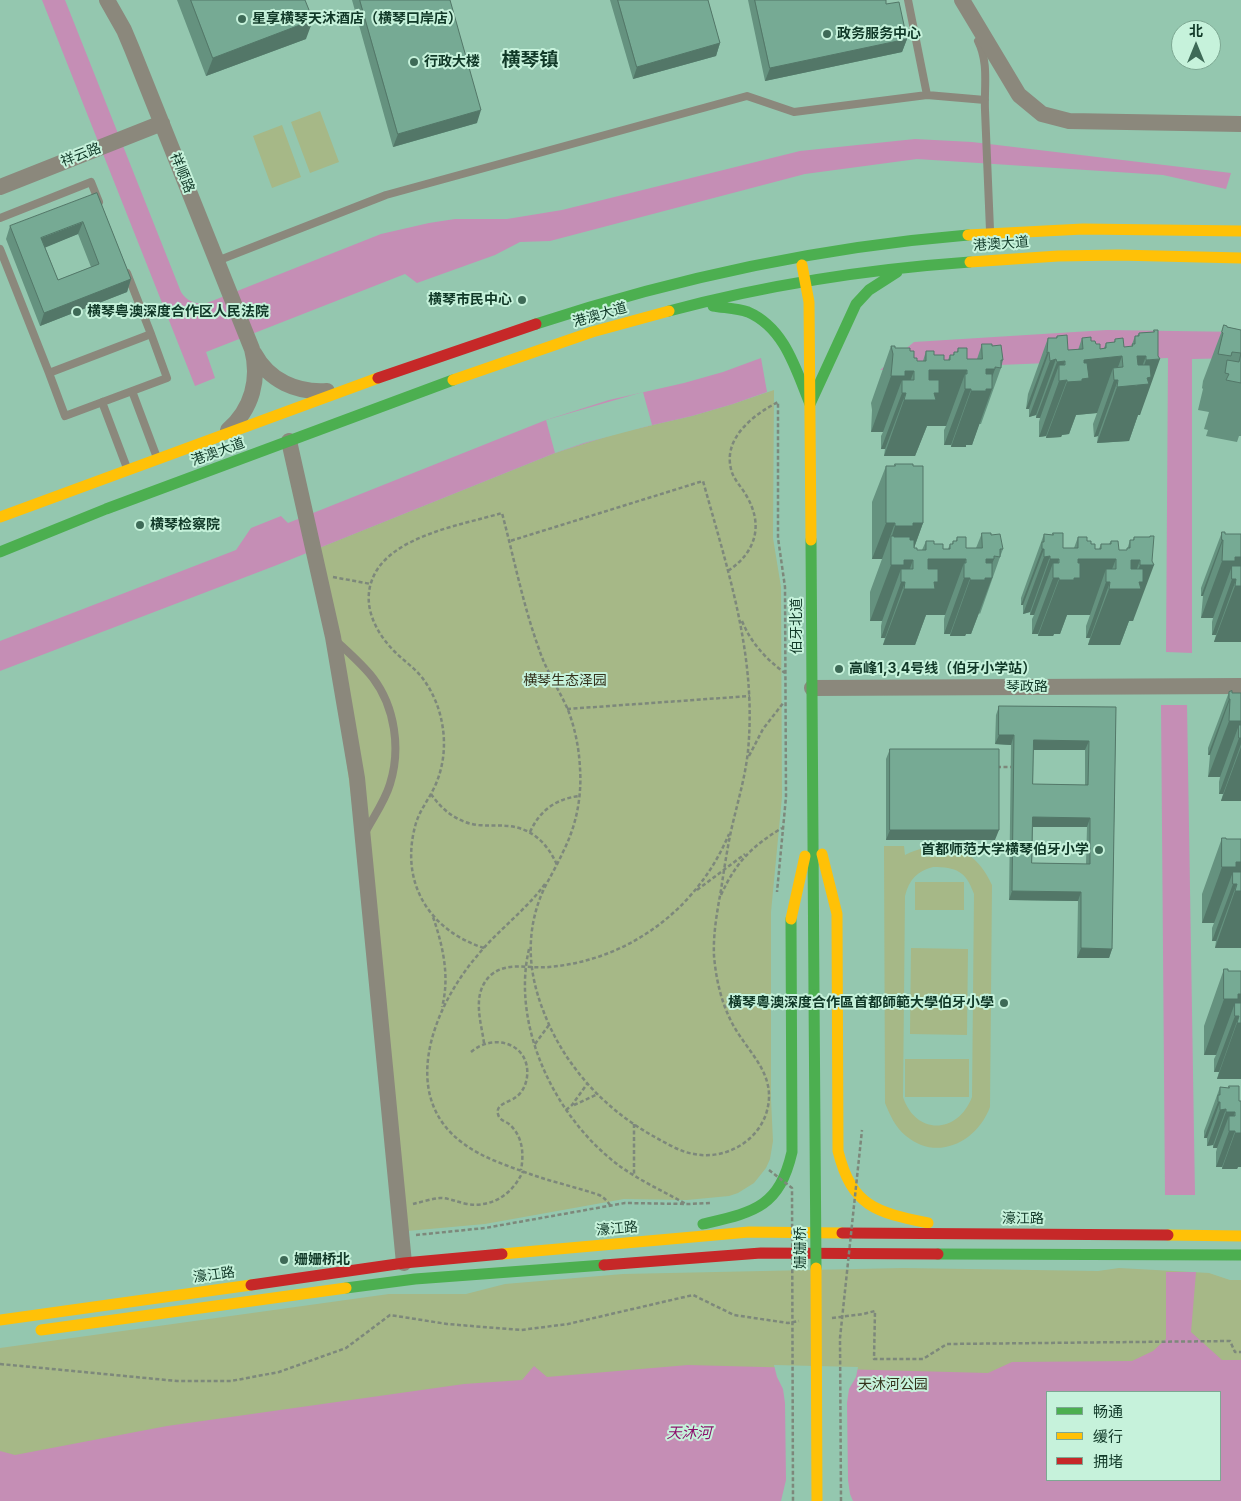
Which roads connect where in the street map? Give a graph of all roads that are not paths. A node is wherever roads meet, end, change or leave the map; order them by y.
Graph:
1 (107, 0) edge
2 (908, 0) edge
3 (955, 0) edge
4 (962, 0) edge
5 (927, 95) junction
6 (985, 100) junction
7 (162, 123) junction
8 (1241, 124) edge
9 (0, 187) edge
10 (102, 209) edge
11 (0, 218) edge
12 (1241, 231) edge
13 (990, 234) junction
14 (0, 248) edge
15 (801, 256) junction
16 (1241, 258) edge
17 (217, 261) junction
18 (123, 263) edge
19 (919, 266) junction
20 (806, 282) junction
21 (696, 304) junction
22 (151, 334) junction
23 (252, 349) junction
24 (49, 373) junction
25 (132, 391) junction
26 (341, 391) junction
27 (102, 402) junction
28 (810, 404) junction
29 (217, 437) junction
30 (289, 441) junction
31 (158, 460) junction
32 (128, 471) junction
33 (0, 517) edge
34 (0, 552) edge
35 (333, 637) junction
36 (1241, 686) edge
37 (812, 688) junction
38 (813, 819) junction
39 (362, 838) junction
40 (814, 995) joint
41 (976, 1233) junction
42 (1241, 1236) edge
43 (612, 1244) junction
44 (1241, 1255) edge
45 (404, 1263) junction
46 (0, 1320) edge
47 (30, 1332) dead end
48 (817, 1501) edge

1 - 7 street, 祥顺路
2 - 5 lane
3 - 6 lane
4 - 8 street
5 - 6 lane
5 - 17 lane
6 - 13 lane
7 - 9 street, 祥云路
7 - 17 street, 祥顺路
10 - 11 lane
12 - 13 main road, 港澳大道
13 - 15 main road, 港澳大道
14 - 24 lane
15 - 20 main road, 伯牙北道
15 - 26 main road, 港澳大道
16 - 19 main road, 港澳大道
17 - 23 street, 祥顺路
18 - 22 lane
19 - 20 main road, 港澳大道
19 - 28 main road
20 - 21 main road, 港澳大道
20 - 28 main road, 伯牙北道
21 - 28 main road
21 - 30 main road, 港澳大道
22 - 24 lane
22 - 25 lane
23 - 26 street, 祥顺路
23 - 29 street, 祥顺路
24 - 27 lane
25 - 27 lane
25 - 31 lane
26 - 29 main road, 港澳大道
27 - 32 lane
28 - 37 main road, 伯牙北道
29 - 31 main road, 港澳大道
30 - 34 main road, 港澳大道
30 - 35 street
31 - 32 main road, 港澳大道
32 - 33 main road, 港澳大道
35 - 39 street
35 - 39 lane
36 - 37 street, 琴政路
37 - 38 main road, 伯牙北道
38 - 40 main road, 伯牙北道
38 - 41 main road
38 - 43 main road
39 - 45 street
40 - 48 main road, 姗姗桥, bridge
41 - 42 main road, 濠江路
41 - 43 main road, 濠江路
43 - 45 main road, 濠江路
44 - 47 main road
45 - 46 main road, 濠江路

